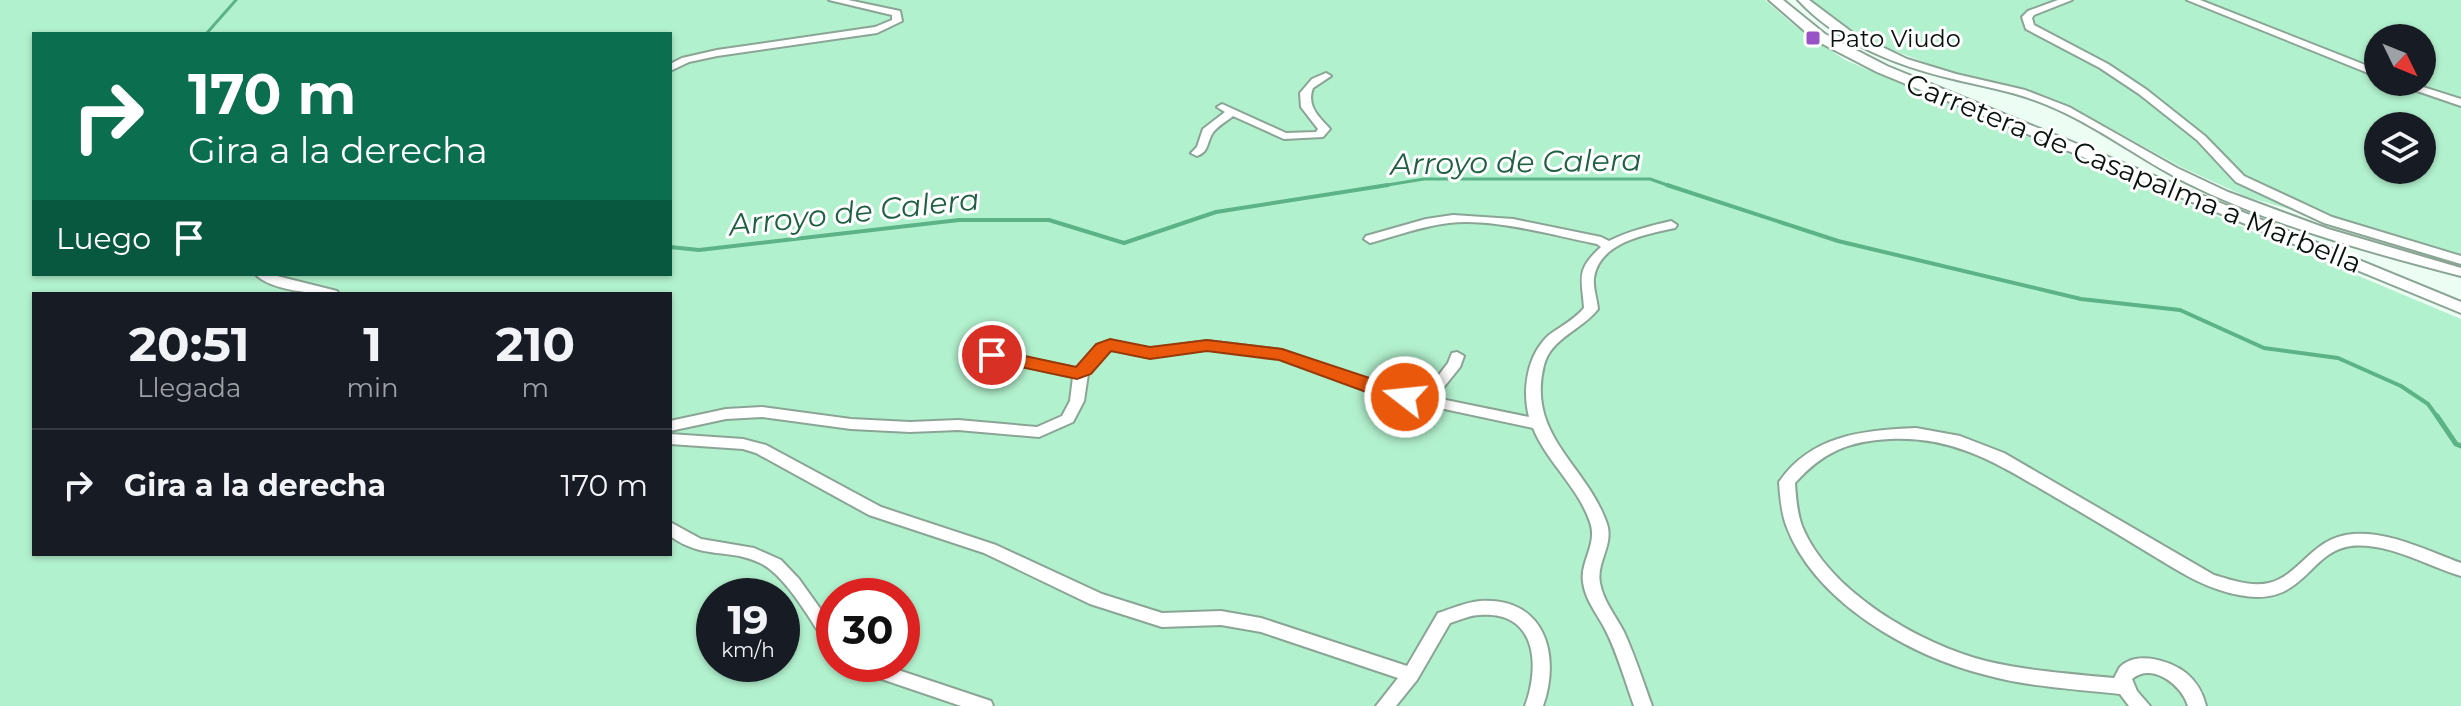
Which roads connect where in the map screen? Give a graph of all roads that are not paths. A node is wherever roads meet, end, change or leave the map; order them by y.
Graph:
1 (834, 0) edge
2 (1775, 0) edge
3 (1803, 0) edge
4 (2067, 0) edge
5 (2192, 0) edge
6 (672, 67) edge
7 (2364, 68) edge
8 (1326, 76) dead end
9 (2436, 95) edge
10 (2461, 103) edge
11 (1197, 153) dead end
12 (1671, 225) dead end
13 (1370, 239) dead end
14 (1608, 246) junction
15 (2461, 260) edge
16 (2461, 272) edge
17 (264, 276) edge
18 (323, 292) edge
19 (2461, 308) edge
20 (992, 355) dead end
21 (1457, 356) dead end
22 (1081, 372) junction
23 (1433, 399) junction
24 (1537, 424) junction
25 (672, 426) edge
26 (672, 439) edge
27 (672, 530) edge
28 (2461, 570) edge
29 (816, 618) edge
30 (1411, 675) junction
31 (912, 682) edge
32 (2125, 687) junction
33 (2201, 704) edge
34 (984, 706) edge
35 (1385, 706) edge
36 (1534, 706) edge
37 (1643, 706) edge
38 (2141, 706) edge

1 - 6 street
2 - 19 main road, Carretera de Casapalma a Marbella
3 - 16 street
4 - 15 street
5 - 7 street
8 - 11 street
9 - 10 street
12 - 14 street
13 - 14 street
14 - 24 street
17 - 18 street
20 - 22 street
21 - 23 street
22 - 23 street
22 - 25 street
23 - 24 street
24 - 37 street
26 - 30 street
27 - 29 street
28 - 32 street
30 - 35 street
30 - 36 street
31 - 34 street
32 - 33 street
32 - 38 street

